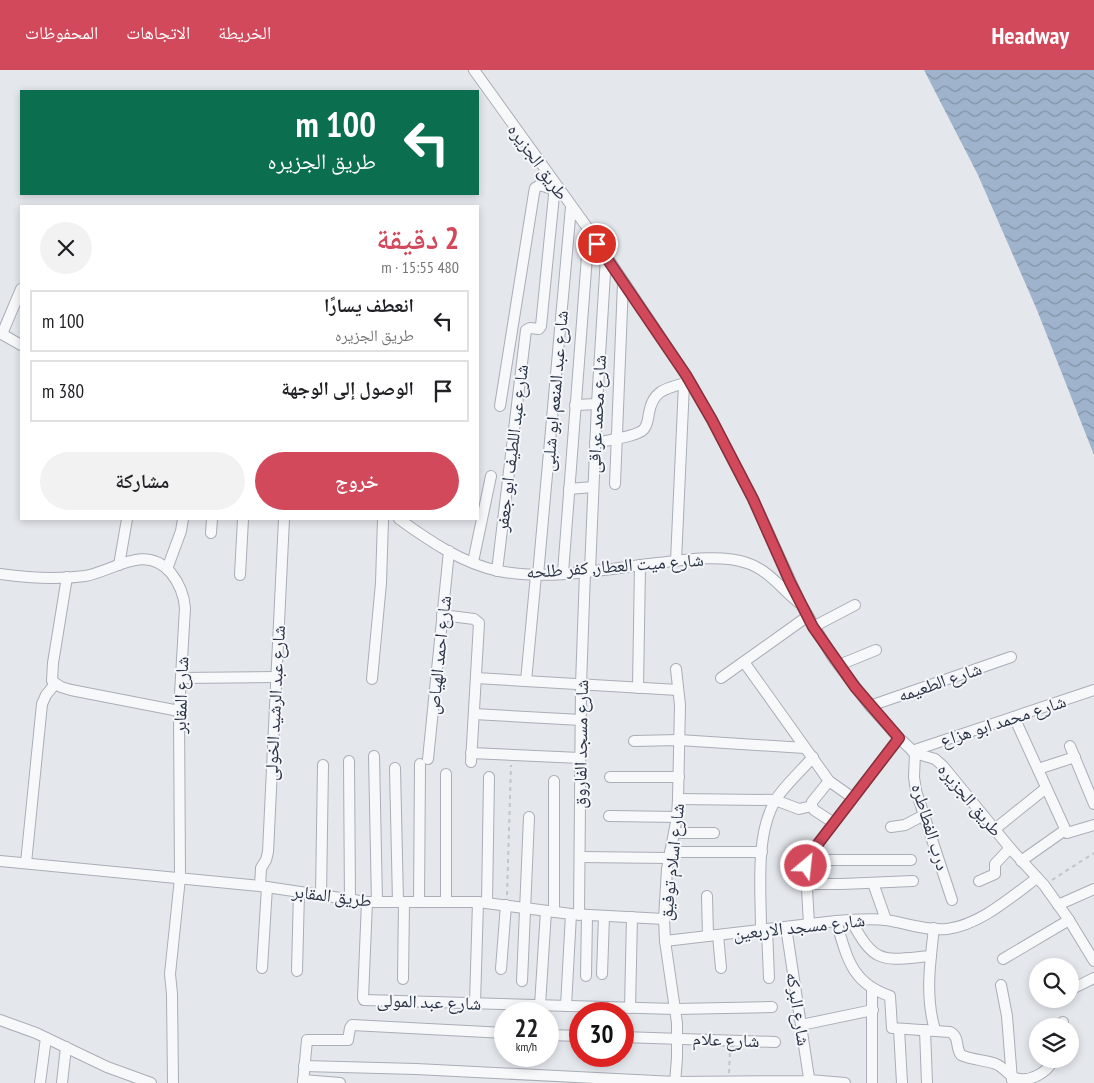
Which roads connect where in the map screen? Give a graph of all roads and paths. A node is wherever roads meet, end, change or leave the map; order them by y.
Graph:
1 (474, 70) edge
2 (555, 187) junction
3 (571, 207) junction
4 (588, 230) junction
5 (606, 256) junction
6 (623, 283) junction
7 (20, 291) edge
8 (1, 333) edge
9 (20, 344) edge
10 (687, 383) junction
11 (575, 404) junction
12 (597, 404) junction
13 (500, 406) dead end
14 (617, 438) junction
15 (595, 443) junction
16 (490, 476) dead end
17 (615, 484) dead end
18 (593, 487) junction
19 (569, 489) junction
20 (127, 520) edge
21 (183, 520) edge
22 (212, 520) edge
23 (243, 520) edge
24 (284, 520) edge
25 (383, 520) edge
26 (400, 520) edge
27 (211, 533) dead end
28 (449, 551) junction
29 (676, 561) junction
30 (473, 562) junction
31 (119, 565) junction
32 (640, 565) junction
33 (0, 567) edge
34 (168, 569) junction
35 (497, 571) junction
36 (587, 572) junction
37 (563, 573) junction
38 (0, 574) edge
39 (240, 575) dead end
40 (537, 575) junction
41 (13, 576) junction
42 (66, 577) junction
43 (801, 604) junction
44 (855, 605) dead end
45 (442, 616) junction
46 (808, 616) junction
47 (813, 627) junction
48 (876, 650) dead end
49 (1011, 658) dead end
50 (744, 662) junction
51 (839, 665) junction
52 (676, 669) dead end
53 (276, 677) junction
54 (181, 678) junction
55 (476, 678) junction
56 (721, 678) dead end
57 (372, 679) dead end
58 (526, 681) junction
59 (55, 684) junction
60 (581, 685) junction
61 (638, 688) junction
62 (678, 690) junction
63 (1094, 690) edge
64 (870, 706) junction
65 (179, 711) junction
66 (474, 714) junction
67 (1014, 717) junction
68 (581, 720) junction
69 (899, 738) junction
70 (679, 740) junction
71 (634, 741) dead end
72 (1070, 746) dead end
73 (805, 748) junction
74 (913, 752) junction
75 (511, 755) junction
76 (374, 756) dead end
77 (1075, 757) junction
78 (580, 758) junction
79 (813, 758) junction
80 (348, 761) dead end
81 (323, 765) dead end
82 (395, 768) dead end
83 (1038, 769) junction
84 (446, 774) dead end
85 (490, 777) dead end
86 (610, 777) dead end
87 (679, 777) junction
88 (554, 781) dead end
89 (829, 781) junction
90 (1046, 788) junction
91 (853, 798) junction
92 (678, 799) junction
93 (775, 800) junction
94 (1094, 804) edge
95 (812, 806) junction
96 (924, 815) junction
97 (609, 816) dead end
98 (529, 817) dead end
99 (677, 817) junction
100 (834, 823) junction
101 (1094, 825) edge
102 (891, 827) dead end
103 (995, 829) junction
104 (1066, 832) junction
105 (674, 833) junction
106 (714, 833) dead end
107 (1010, 848) junction
108 (762, 852) junction
109 (1094, 854) edge
110 (670, 855) junction
111 (580, 857) junction
112 (808, 860) junction
113 (911, 860) dead end
114 (1021, 860) junction
115 (0, 861) edge
116 (26, 863) junction
117 (180, 878) junction
118 (913, 881) dead end
119 (979, 881) dead end
120 (1040, 881) junction
121 (873, 883) junction
122 (806, 884) junction
123 (264, 886) junction
124 (1094, 890) edge
125 (299, 892) junction
126 (321, 895) junction
127 (708, 896) dead end
128 (350, 900) junction
129 (952, 900) dead end
130 (372, 902) junction
131 (401, 902) junction
132 (419, 902) junction
133 (446, 902) junction
134 (483, 902) junction
135 (506, 905) junction
136 (1058, 905) junction
137 (526, 909) junction
138 (550, 912) junction
139 (579, 915) junction
140 (604, 916) junction
141 (632, 917) junction
142 (664, 919) junction
143 (851, 920) junction
144 (886, 920) junction
145 (1069, 920) junction
146 (836, 921) junction
147 (809, 924) junction
148 (786, 927) junction
149 (934, 928) junction
150 (764, 930) junction
151 (713, 936) junction
152 (666, 942) junction
153 (931, 956) junction
154 (1003, 959) dead end
155 (1094, 961) edge
156 (262, 968) dead end
157 (502, 968) dead end
158 (721, 968) dead end
159 (297, 971) dead end
160 (602, 974) dead end
161 (586, 976) dead end
162 (769, 978) dead end
163 (1094, 978) edge
164 (402, 979) dead end
165 (522, 981) dead end
166 (1001, 985) dead end
167 (1079, 986) edge
168 (872, 989) junction
169 (540, 1002) edge
170 (630, 1002) edge
171 (475, 1003) junction
172 (494, 1004) edge
173 (559, 1006) edge
174 (566, 1006) junction
175 (569, 1006) edge
176 (772, 1006) dead end
177 (634, 1008) edge
178 (675, 1009) junction
179 (872, 1010) junction
180 (0, 1020) edge
181 (801, 1025) junction
182 (900, 1029) junction
183 (930, 1030) junction
184 (494, 1032) edge
185 (634, 1037) edge
186 (46, 1038) junction
187 (677, 1039) junction
188 (730, 1040) junction
189 (775, 1042) dead end
190 (66, 1047) junction
191 (304, 1066) junction
192 (1048, 1068) edge
193 (1012, 1079) edge
194 (809, 1080) junction
195 (139, 1081) edge
196 (303, 1082) edge
197 (675, 1082) edge
198 (729, 1082) junction
199 (798, 1082) edge
200 (40, 1083) edge
201 (62, 1083) edge
202 (151, 1083) edge
203 (173, 1083) edge
204 (340, 1083) edge
205 (846, 1083) edge
206 (872, 1083) edge
207 (902, 1083) edge
208 (927, 1083) edge

1 - 2 street, طريق الجزيره
2 - 3 street, طريق الجزيره
2 - 13 street
2 - 35 street, شارع عبد اللطيف ابو جعفر
3 - 4 street, طريق الجزيره
3 - 40 street, شارع عبد المنعم ابو شلبى
4 - 5 street, طريق الجزيره
4 - 11 street
5 - 6 street, طريق الجزيره
5 - 12 street, شارع محمد عراقى
6 - 10 street, طريق الجزيره
6 - 14 street
7 - 8 street
8 - 9 street
10 - 14 street
10 - 29 street
10 - 43 street, طريق الجزيره
11 - 12 street
11 - 19 street
12 - 15 street, شارع محمد عراقى
14 - 15 street
14 - 17 street
15 - 18 street, شارع محمد عراقى
16 - 30 street
18 - 19 street
18 - 36 street, شارع محمد عراقى
19 - 37 street
20 - 31 street
21 - 34 street
22 - 27 street
23 - 39 street
24 - 53 street, شارع عبد الرشيد الخولى
25 - 57 street
26 - 28 street, شارع ميت العطار, كفر طلحه
28 - 30 street, شارع ميت العطار, كفر طلحه
28 - 45 street, شارع احمد الهياص
29 - 32 street, شارع ميت العطار, كفر طلحه
29 - 43 street, شارع ميت العطار, كفر طلحه
30 - 35 street, شارع ميت العطار, كفر طلحه
31 - 34 street
31 - 42 street
32 - 36 street, شارع ميت العطار, كفر طلحه
32 - 61 street
33 - 41 street
34 - 54 street, شارع المقابر
35 - 40 street, شارع ميت العطار, كفر طلحه
36 - 37 street, شارع ميت العطار, كفر طلحه
36 - 60 street, شارع مسجد الفاروق
37 - 40 street, شارع ميت العطار, كفر طلحه
38 - 41 street
40 - 58 street, شارع عبد المنعم ابو شلبى
41 - 42 street
42 - 59 street
43 - 46 street, طريق الجزيره
44 - 47 street
45 - 55 street
45 - 132 street, شارع احمد الهياص
46 - 47 street, طريق الجزيره
46 - 50 street
47 - 51 street, طريق الجزيره
48 - 51 street
49 - 64 street, شارع الطعيمه
50 - 56 street
50 - 73 street
51 - 64 street, طريق الجزيره
52 - 62 street, شارع اسلام توفيق
53 - 54 street
53 - 123 street, شارع عبد الرشيد الخولى
54 - 65 street, شارع المقابر
55 - 58 street
55 - 66 street
58 - 60 street
59 - 65 street
59 - 116 street
60 - 61 street
60 - 68 street, شارع مسجد الفاروق
61 - 62 street
62 - 70 street, شارع اسلام توفيق
63 - 67 street, شارع محمد ابو هزاع
64 - 69 street, طريق الجزيره
65 - 117 street, شارع المقابر
66 - 68 street
66 - 75 street
67 - 74 street, شارع محمد ابو هزاع
67 - 83 street
68 - 78 street, شارع مسجد الفاروق
69 - 74 street, طريق الجزيره
69 - 91 street
70 - 71 street
70 - 73 street
70 - 87 street, شارع اسلام توفيق
72 - 77 street
73 - 79 street
74 - 96 street, درب الفطاطره
74 - 103 street, طريق الجزيره
75 - 78 street
75 - 135 path
76 - 130 street
77 - 83 street
77 - 94 street
78 - 111 street, شارع مسجد الفاروق
79 - 89 street
79 - 93 street
80 - 128 street
81 - 126 street
82 - 131 street
83 - 90 street
84 - 133 street
85 - 134 street
86 - 87 street
87 - 92 street, شارع اسلام توفيق
88 - 138 street
89 - 91 street
89 - 95 street
90 - 103 street
90 - 104 street
91 - 100 street
92 - 93 street
92 - 99 street, شارع اسلام توفيق
93 - 95 street
93 - 108 street
95 - 100 street
96 - 102 street
96 - 129 street, درب الفطاطره
97 - 99 street
98 - 137 street
99 - 105 street, شارع اسلام توفيق
100 - 112 street
101 - 104 street
103 - 107 street, طريق الجزيره
104 - 114 street
105 - 106 street
105 - 110 street, شارع اسلام توفيق
107 - 114 street, طريق الجزيره
107 - 119 street
108 - 110 street
108 - 150 street
109 - 120 path
110 - 111 street
110 - 142 street, شارع اسلام توفيق
111 - 139 street, شارع مسجد الفاروق
112 - 113 street
112 - 122 street
114 - 120 street, طريق الجزيره
115 - 116 street, طريق المقابر
116 - 117 street, طريق المقابر
117 - 123 street, طريق المقابر
117 - 203 street, شارع المقابر
118 - 121 street
120 - 136 street, طريق الجزيره
120 - 149 street, شارع مسجد الاربعين
121 - 122 street
121 - 144 street
122 - 147 street
123 - 125 street, طريق المقابر
123 - 156 street, شارع عبد الرشيد الخولى
124 - 136 street
125 - 126 street, طريق المقابر
125 - 159 street
126 - 128 street, طريق المقابر
127 - 151 street
128 - 130 street, طريق المقابر
130 - 131 street, طريق المقابر
130 - 171 street, شارع عبد المولى
131 - 132 street, طريق المقابر
131 - 164 street
132 - 133 street, طريق المقابر
133 - 134 street, طريق المقابر
134 - 135 street, طريق المقابر
134 - 171 street
135 - 137 street, طريق المقابر
135 - 157 street
136 - 145 street, طريق الجزيره
137 - 138 street, طريق المقابر
137 - 165 street
138 - 139 street, طريق المقابر
138 - 169 street
139 - 140 street, طريق المقابر
139 - 161 street
139 - 174 street
140 - 141 street, طريق المقابر
140 - 160 street
141 - 142 street, طريق المقابر
141 - 170 street
142 - 152 street, شارع اسلام توفيق
143 - 144 street, شارع مسجد الاربعين
143 - 146 street, شارع مسجد الاربعين
143 - 153 street
144 - 149 street, شارع مسجد الاربعين
145 - 154 street
145 - 155 street, طريق الجزيره
146 - 147 street, شارع مسجد الاربعين
146 - 168 street
147 - 148 street, شارع مسجد الاربعين
148 - 150 street, شارع مسجد الاربعين
148 - 181 street, شارع البركه
149 - 153 street
150 - 151 street, شارع مسجد الاربعين
150 - 162 street
151 - 152 street, شارع مسجد الاربعين
151 - 158 street
152 - 178 street, شارع اسلام توفيق
153 - 183 street
163 - 167 street
166 - 193 street
168 - 179 street
168 - 182 street
171 - 172 street, شارع عبد المولى
173 - 174 street, شارع عبد المولى
174 - 175 street, شارع عبد المولى
176 - 178 street, شارع عبد المولى
177 - 178 street, شارع عبد المولى
178 - 187 street, شارع اسلام توفيق
179 - 181 street
179 - 206 street
180 - 186 street
181 - 194 street, شارع البركه
182 - 183 street
182 - 207 street
183 - 193 street
183 - 208 street
184 - 191 street
185 - 187 street, شارع علام
186 - 190 street
186 - 200 street
187 - 188 street, شارع علام
187 - 197 street, شارع اسلام توفيق
188 - 189 street, شارع علام
188 - 198 path
190 - 195 street
190 - 201 street
191 - 196 street
191 - 197 street
192 - 193 street
194 - 199 street
194 - 205 street
195 - 202 street
196 - 204 street
197 - 198 street
198 - 199 street

